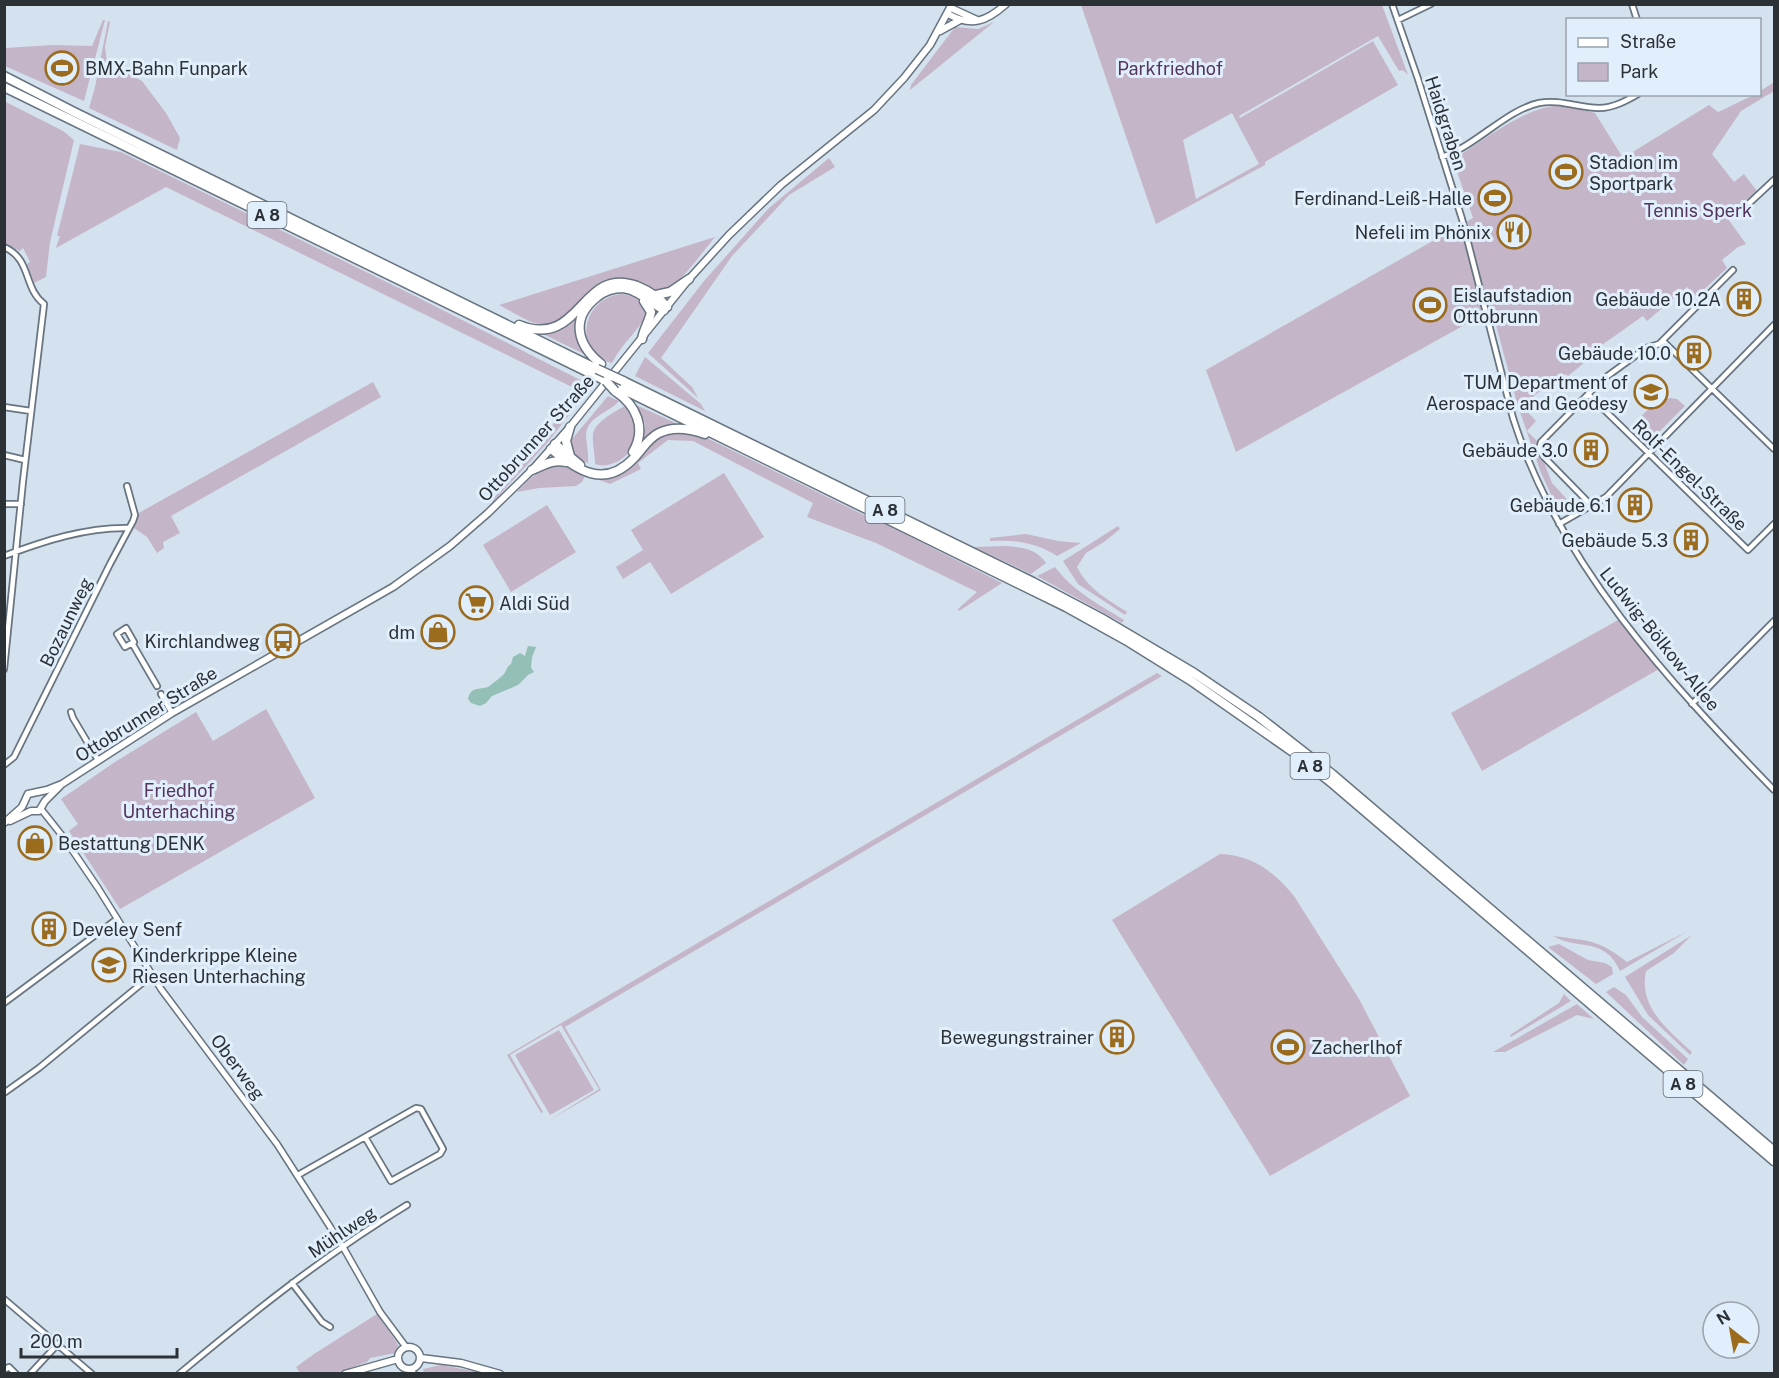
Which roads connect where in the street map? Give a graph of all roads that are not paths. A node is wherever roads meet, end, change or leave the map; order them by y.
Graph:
1 (1006, 4) edge
2 (1392, 4) edge
3 (1431, 4) edge
4 (950, 9) edge
5 (960, 20) junction
6 (978, 20) junction
7 (1398, 20) junction
8 (937, 33) junction
9 (4, 76) edge
10 (4, 87) edge
11 (1634, 96) edge
12 (73, 116) junction
13 (91, 124) junction
14 (1442, 157) junction
15 (1774, 180) edge
16 (1744, 208) dead end
17 (4, 247) edge
18 (1733, 270) dead end
19 (689, 279) junction
20 (638, 293) junction
21 (656, 295) junction
22 (468, 305) junction
23 (666, 308) junction
24 (1774, 325) edge
25 (642, 339) junction
26 (1663, 340) junction
27 (597, 369) junction
28 (622, 384) junction
29 (1713, 389) junction
30 (1588, 394) junction
31 (4, 407) edge
32 (32, 411) junction
33 (570, 427) junction
34 (734, 443) junction
35 (553, 447) junction
36 (1774, 449) edge
37 (1650, 454) junction
38 (4, 455) edge
39 (25, 460) junction
40 (570, 461) junction
41 (532, 470) junction
42 (127, 486) dead end
43 (4, 504) edge
44 (21, 504) junction
45 (1592, 506) junction
46 (1559, 524) junction
47 (1774, 524) edge
48 (129, 528) junction
49 (16, 551) junction
50 (4, 556) edge
51 (1017, 579) junction
52 (1774, 621) edge
53 (132, 643) dead end
54 (4, 669) edge
55 (157, 686) dead end
56 (161, 694) dead end
57 (1692, 704) junction
58 (71, 712) dead end
59 (172, 713) junction
60 (98, 760) junction
61 (4, 765) edge
62 (62, 784) junction
63 (1774, 790) edge
64 (37, 792) junction
65 (24, 801) junction
66 (45, 801) junction
67 (41, 809) junction
68 (31, 811) junction
69 (4, 823) edge
70 (117, 919) junction
71 (152, 975) junction
72 (1570, 981) junction
73 (4, 1003) edge
74 (1596, 1003) junction
75 (4, 1093) edge
76 (365, 1137) junction
77 (1774, 1151) edge
78 (1774, 1161) edge
79 (298, 1175) junction
80 (407, 1205) dead end
81 (343, 1247) junction
82 (292, 1283) junction
83 (4, 1299) edge
84 (330, 1327) dead end
85 (57, 1345) junction
86 (406, 1347) junction
87 (421, 1358) junction
88 (398, 1359) junction
89 (4, 1370) edge
90 (413, 1371) edge
91 (16, 1374) edge
92 (30, 1374) edge
93 (92, 1374) edge
94 (179, 1374) edge
95 (345, 1374) edge
96 (500, 1374) edge

1 - 6 main road
2 - 7 street, Haidgraben
3 - 7 street
4 - 5 main road
4 - 6 main road
4 - 8 main road, Ottobrunner Straße
5 - 6 main road
5 - 8 main road
7 - 14 street, Haidgraben
8 - 19 main road, Ottobrunner Straße
9 - 12 highway, A 8
10 - 12 highway, A 8
11 - 14 street
12 - 13 highway, A 8
13 - 22 highway, A 8
13 - 27 highway, A 8
14 - 46 street, Haidgraben
15 - 16 street
17 - 32 street
18 - 26 street
19 - 21 highway
19 - 23 main road, Ottobrunner Straße
20 - 23 highway
20 - 25 highway
20 - 27 highway
21 - 22 highway
21 - 23 highway
22 - 27 highway, A 8
23 - 25 main road, Ottobrunner Straße
24 - 29 street
25 - 33 main road, Ottobrunner Straße
26 - 29 street
26 - 30 street
27 - 28 highway, A 8, bridge
27 - 28 highway, A 8, bridge
28 - 34 highway, A 8
28 - 40 highway
28 - 51 highway, A 8
29 - 36 street
29 - 37 street
30 - 37 street, Rolf-Engel-Straße
30 - 45 street
31 - 32 street
32 - 39 street
33 - 35 main road, Ottobrunner Straße
33 - 40 highway
34 - 40 highway
34 - 51 highway, A 8
35 - 40 highway
35 - 41 main road, Ottobrunner Straße
37 - 45 street
37 - 47 street, Rolf-Engel-Straße
38 - 39 street
39 - 44 street
40 - 41 highway
41 - 59 main road, Ottobrunner Straße
42 - 48 street, Bozaunweg
43 - 44 street
44 - 49 street
45 - 46 street
46 - 57 street, Ludwig-Bölkow-Allee
48 - 49 street
48 - 61 street, Bozaunweg
49 - 50 street
49 - 54 street
51 - 72 highway, A 8
51 - 72 highway, A 8
52 - 57 street
53 - 55 street
56 - 59 street
57 - 63 street, Ludwig-Bölkow-Allee
58 - 60 street
59 - 60 main road, Ottobrunner Straße
60 - 62 main road, Ottobrunner Straße
62 - 64 main road, Ottobrunner Straße
62 - 66 main road, Ottobrunner Straße
64 - 65 main road, Ottobrunner Straße
64 - 66 main road
65 - 68 main road
65 - 69 main road, Ottobrunner Straße
66 - 67 main road, Ottobrunner Straße
67 - 68 main road, Ottobrunner Straße
67 - 70 street, Oberweg
68 - 69 main road, Ottobrunner Straße
70 - 71 street, Oberweg
70 - 73 street
71 - 75 street
71 - 79 street, Oberweg
72 - 74 highway, A 8
74 - 77 highway, A 8
74 - 78 highway, A 8
76 - 76 street
76 - 79 street
79 - 81 street, Oberweg
80 - 81 street, Mühlweg
81 - 82 street, Mühlweg
81 - 86 street, Oberweg
82 - 84 street
82 - 94 street, Mühlweg
83 - 85 street
85 - 92 street
85 - 93 street
86 - 87 main road
86 - 88 main road
87 - 90 main road
87 - 96 main road
88 - 90 main road
88 - 95 main road
89 - 91 street

